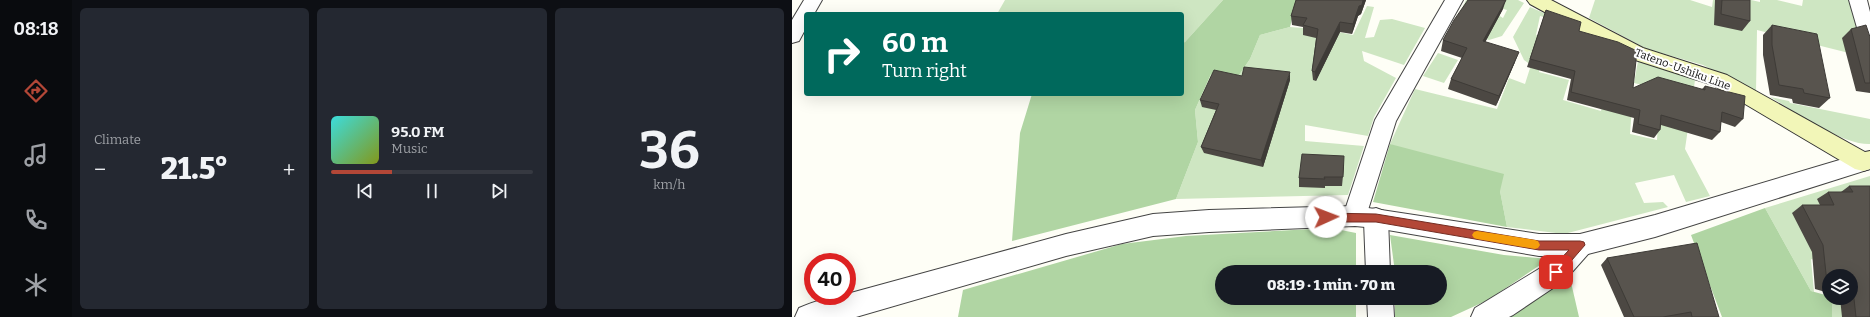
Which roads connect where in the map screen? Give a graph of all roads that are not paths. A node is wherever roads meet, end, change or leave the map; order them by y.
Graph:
1 (814, 0) edge
2 (1454, 0) edge
3 (1536, 0) edge
4 (1858, 0) edge
5 (807, 12) edge
6 (804, 16) edge
7 (792, 36) edge
8 (1870, 38) edge
9 (1866, 161) edge
10 (1365, 217) junction
11 (1580, 245) junction
12 (1376, 265) edge
13 (1380, 305) edge
14 (808, 317) edge
15 (1381, 317) edge
16 (1484, 317) edge

1 - 5 street
2 - 10 street
3 - 9 main road, Tateno-Ushiku Line
4 - 8 street
6 - 7 street
9 - 11 street
10 - 11 street
10 - 12 street
10 - 14 street
11 - 16 street
13 - 15 street

